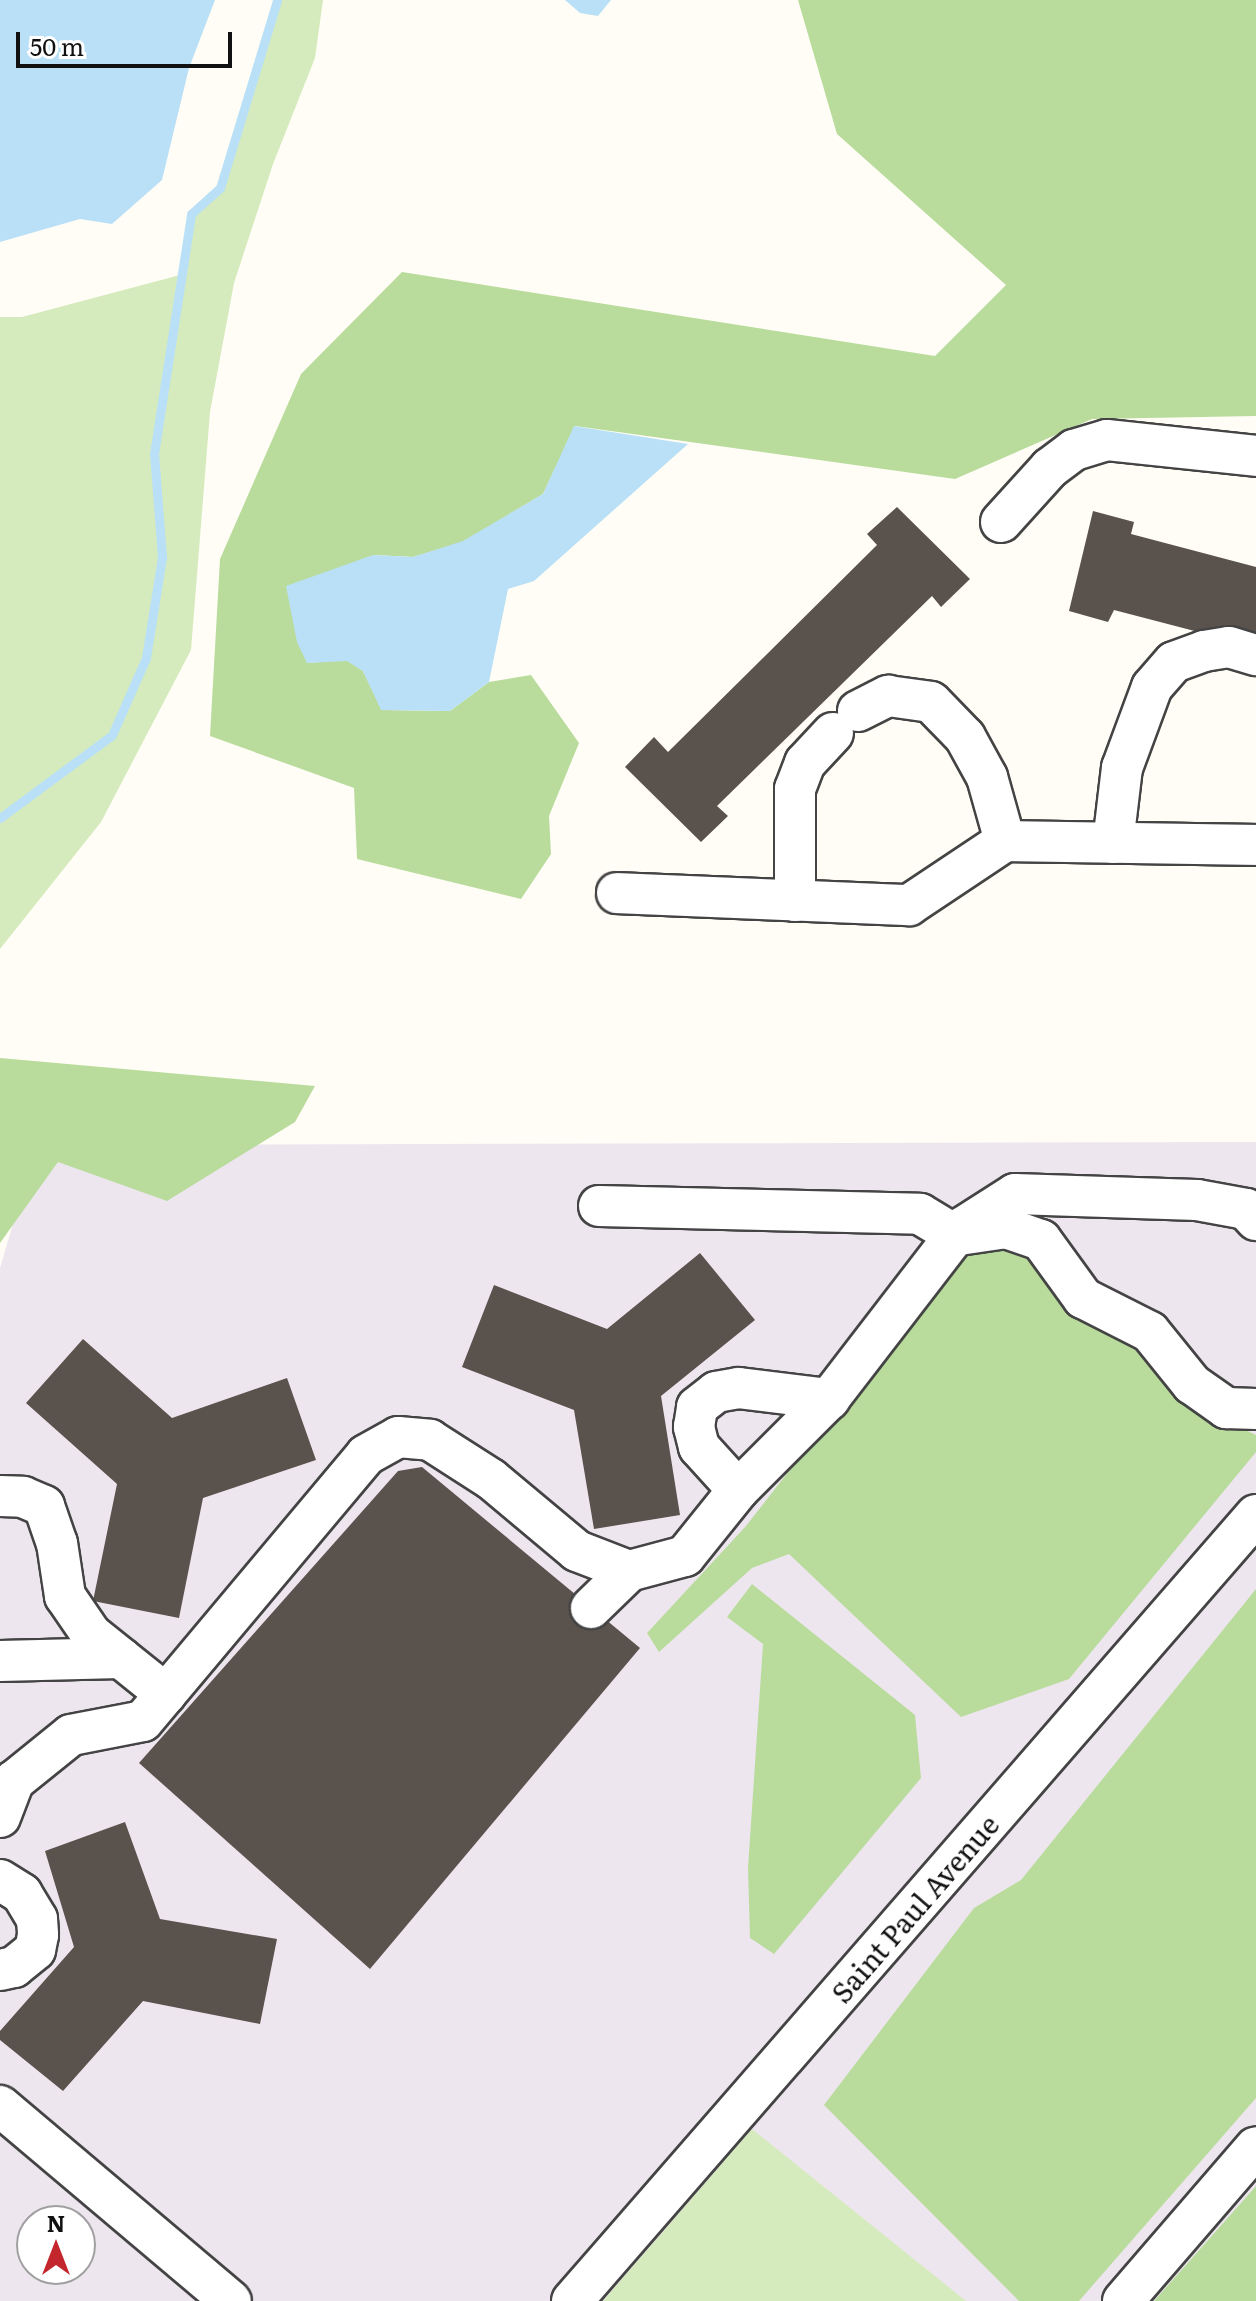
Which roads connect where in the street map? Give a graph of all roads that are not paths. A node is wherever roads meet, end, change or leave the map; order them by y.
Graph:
1 (1256, 456) edge
2 (1001, 522) dead end
3 (1256, 655) edge
4 (1005, 841) junction
5 (1113, 843) junction
6 (1256, 845) edge
7 (617, 893) dead end
8 (795, 901) junction
9 (599, 1206) dead end
10 (1256, 1220) edge
11 (955, 1235) junction
12 (829, 1399) junction
13 (1256, 1409) edge
14 (738, 1490) junction
15 (0, 1496) edge
16 (1256, 1515) edge
17 (629, 1571) junction
18 (591, 1608) dead end
19 (121, 1658) junction
20 (0, 1661) edge
21 (166, 1694) junction
22 (0, 1817) edge
23 (0, 1880) edge
24 (0, 1970) edge
25 (0, 2106) edge
26 (1256, 2147) edge
27 (231, 2301) edge
28 (572, 2301) edge
29 (1123, 2301) edge

1 - 2 street
3 - 5 street
4 - 5 street
4 - 8 street
4 - 8 street
5 - 6 street
7 - 8 street
9 - 11 street
10 - 11 street
11 - 12 street
11 - 13 street
12 - 14 street
12 - 14 street
14 - 17 street
15 - 19 street
16 - 28 street, Saint Paul Avenue
17 - 18 street
17 - 21 street
19 - 20 street
19 - 21 street
21 - 22 street
23 - 24 street
25 - 27 street
26 - 29 street

